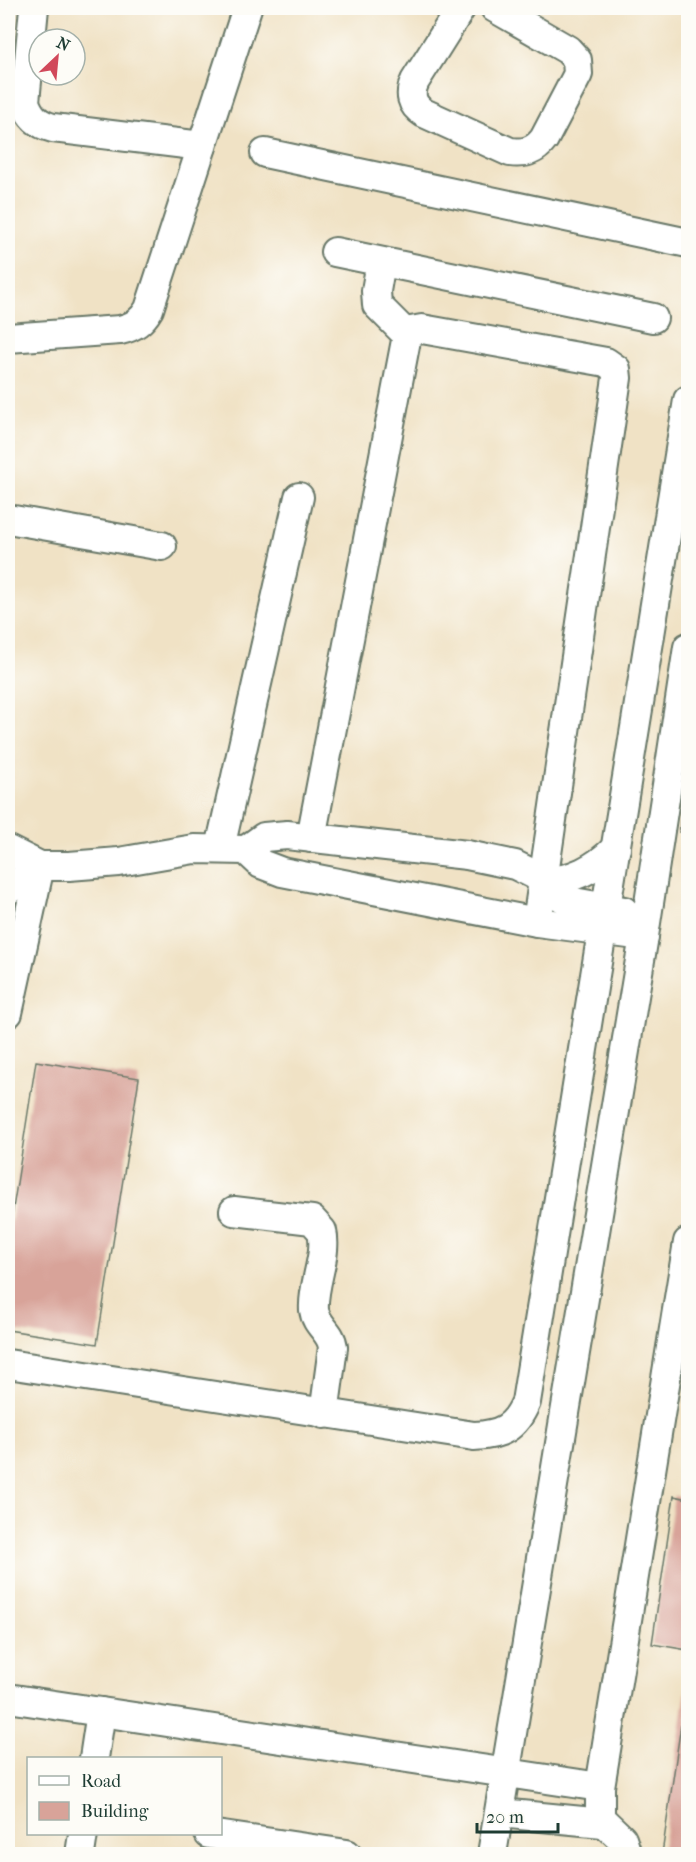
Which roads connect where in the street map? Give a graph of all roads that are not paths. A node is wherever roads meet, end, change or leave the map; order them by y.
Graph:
1 (34, 8) edge
2 (248, 8) edge
3 (461, 8) edge
4 (495, 8) edge
5 (202, 146) junction
6 (265, 153) dead end
7 (688, 243) edge
8 (335, 252) dead end
9 (381, 262) junction
10 (653, 318) dead end
11 (407, 335) junction
12 (8, 338) edge
13 (688, 400) edge
14 (299, 497) dead end
15 (8, 519) edge
16 (162, 546) dead end
17 (688, 647) edge
18 (310, 838) junction
19 (616, 848) junction
20 (233, 849) junction
21 (8, 850) edge
22 (40, 866) junction
23 (542, 882) junction
24 (8, 890) edge
25 (604, 920) junction
26 (537, 922) junction
27 (646, 925) junction
28 (12, 961) edge
29 (8, 1013) edge
30 (234, 1210) dead end
31 (688, 1242) edge
32 (8, 1364) edge
33 (324, 1414) junction
34 (8, 1698) edge
35 (101, 1712) junction
36 (94, 1757) edge
37 (507, 1774) junction
38 (600, 1787) junction
39 (500, 1814) junction
40 (603, 1823) junction
41 (83, 1835) edge
42 (222, 1835) edge
43 (80, 1854) edge
44 (347, 1854) edge
45 (492, 1854) edge
46 (627, 1854) edge

1 - 5 street
2 - 5 street
3 - 4 street
5 - 12 street
6 - 7 street
8 - 9 street
9 - 10 street
9 - 11 street
11 - 18 street
11 - 23 street
13 - 19 street
14 - 20 street
15 - 16 street
17 - 27 street
18 - 20 street
18 - 23 street
19 - 23 street
19 - 25 street
20 - 22 street
20 - 26 street
21 - 22 street
22 - 24 street
22 - 28 street
23 - 25 street
23 - 26 street
25 - 26 street
25 - 27 street
25 - 33 street
27 - 37 street
28 - 29 street
30 - 33 street
31 - 38 street
32 - 33 street
34 - 35 street
35 - 36 street
35 - 37 street
37 - 38 street
37 - 39 street
38 - 40 street
39 - 40 street
39 - 45 street
40 - 46 street
41 - 43 street
42 - 44 street

